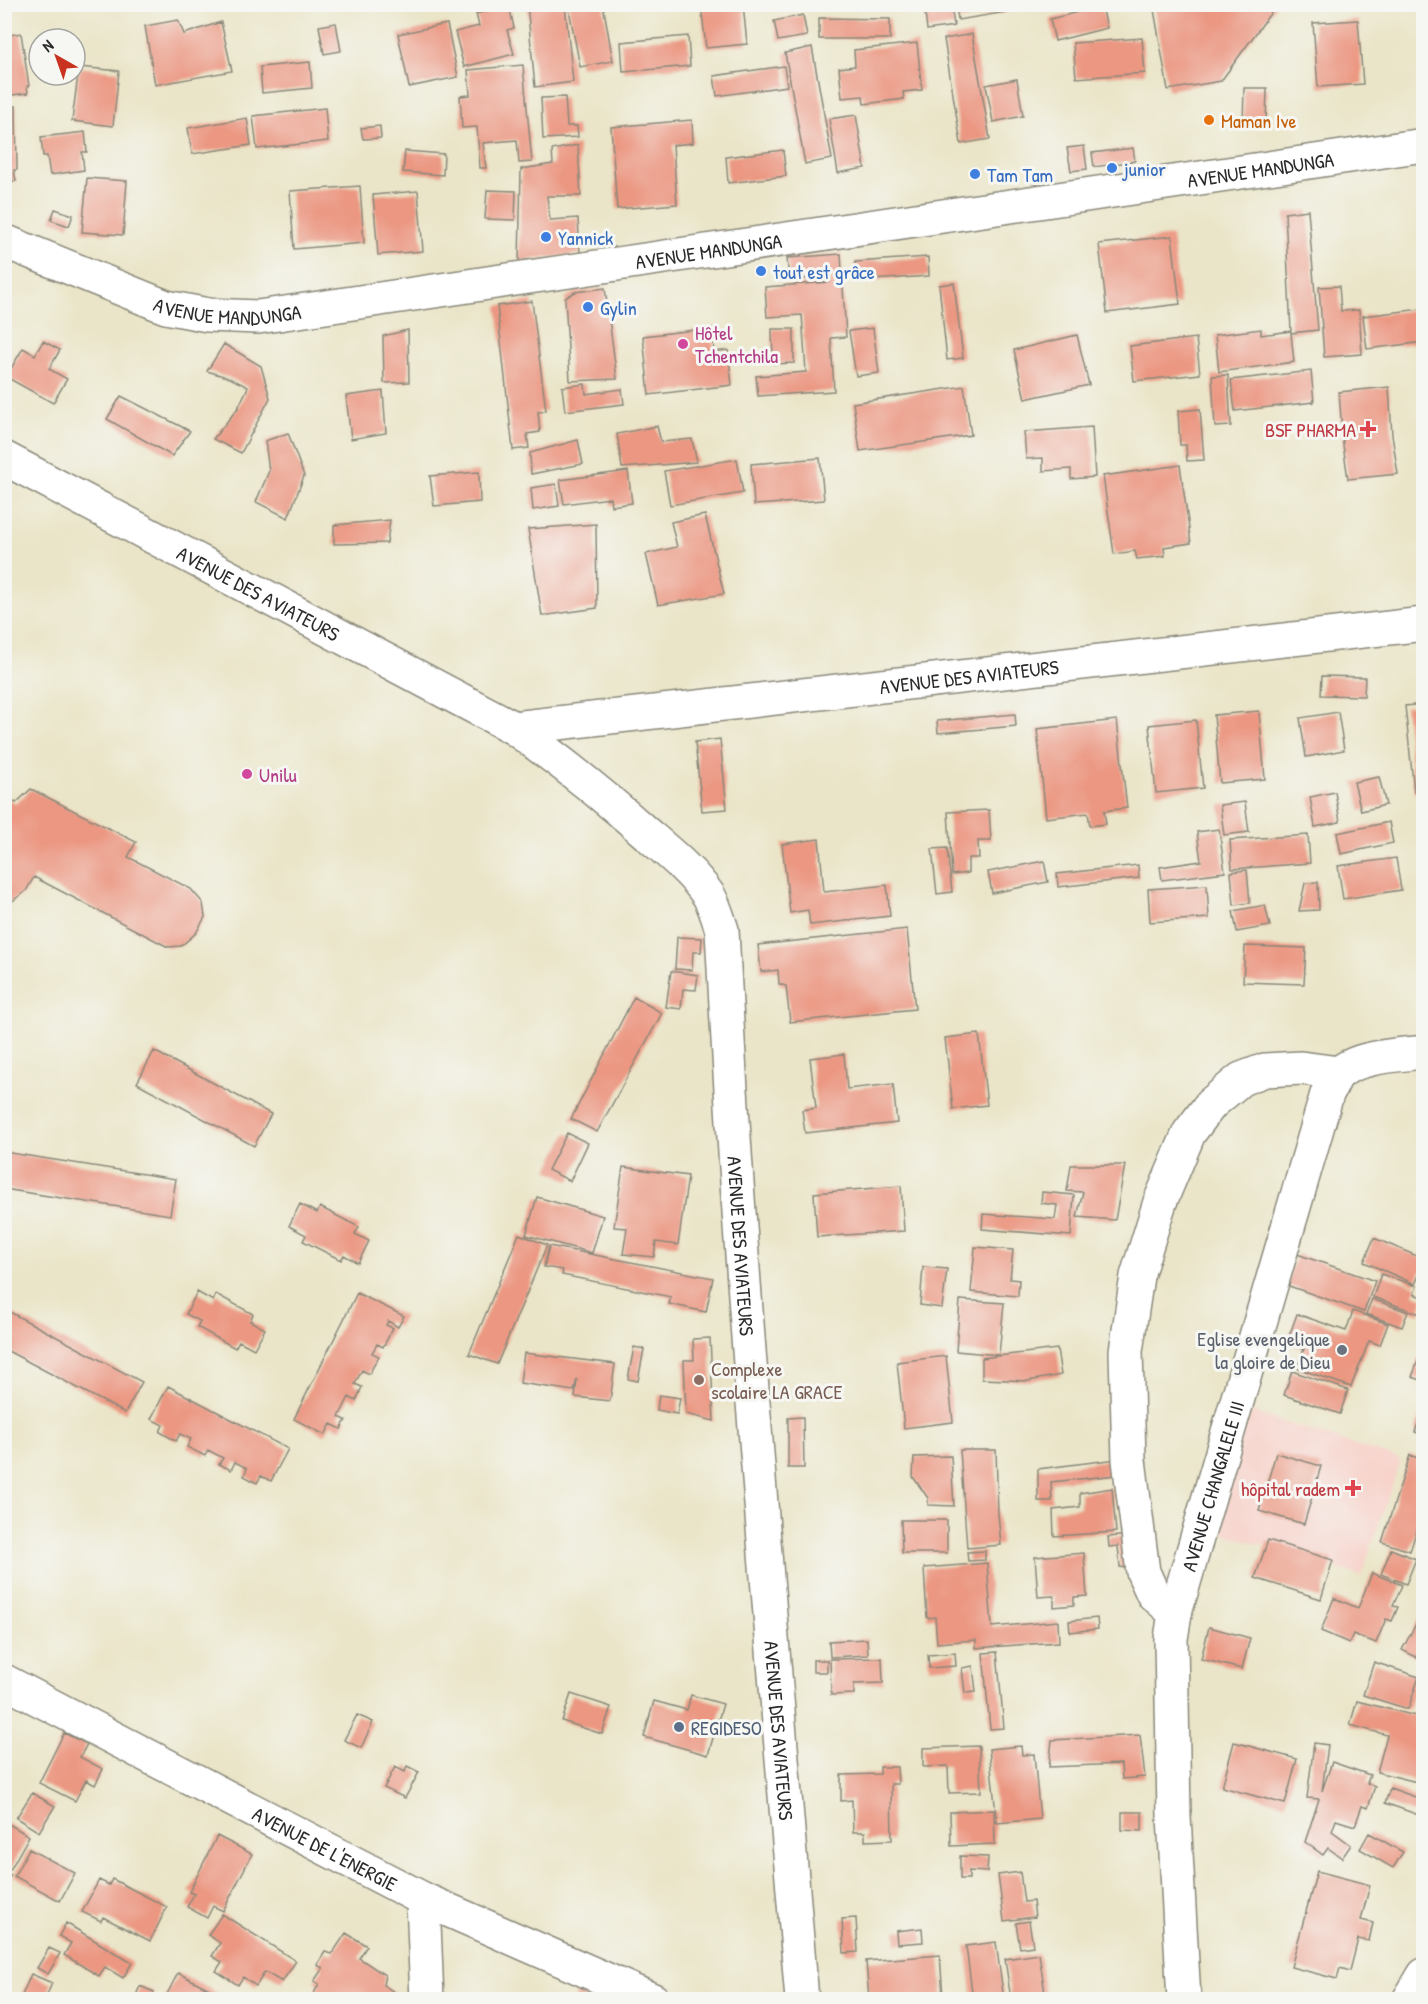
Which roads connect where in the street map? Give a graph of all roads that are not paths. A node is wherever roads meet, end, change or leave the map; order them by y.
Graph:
1 (1424, 145) edge
2 (4, 241) edge
3 (4, 458) edge
4 (1424, 624) edge
5 (514, 728) junction
6 (1424, 1052) edge
7 (1339, 1073) junction
8 (1174, 1613) junction
9 (4, 1681) edge
10 (423, 1899) junction
11 (1424, 1975) edge
12 (427, 2000) edge
13 (653, 2000) edge
14 (802, 2000) edge
15 (1184, 2000) edge
16 (1409, 2000) edge

1 - 2 street, AVENUE MANDUNGA
3 - 5 street, AVENUE DES AVIATEURS
4 - 5 street, AVENUE DES AVIATEURS
5 - 14 street, AVENUE DES AVIATEURS
6 - 7 street
7 - 8 street, AVENUE CHANGALELE III
7 - 8 street
8 - 15 street, AVENUE CHANGALELE III
9 - 10 street, AVENUE DE L'ENERGIE
10 - 12 street
10 - 13 street, AVENUE DE L'ENERGIE
11 - 16 street

